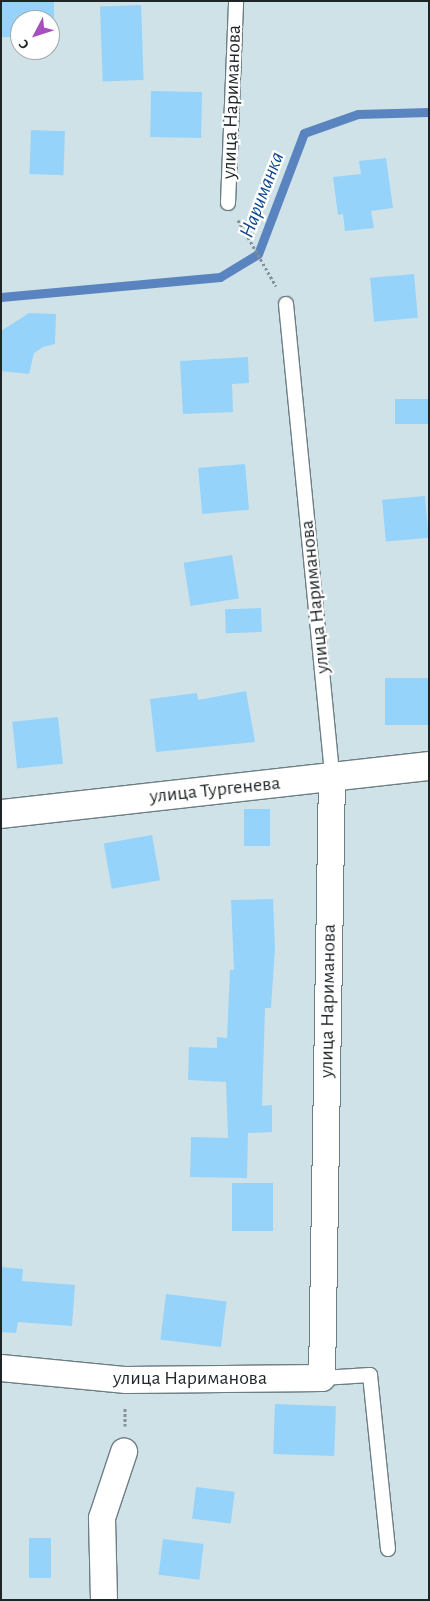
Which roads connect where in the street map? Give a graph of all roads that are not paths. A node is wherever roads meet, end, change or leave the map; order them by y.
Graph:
1 (236, 1) edge
2 (228, 203) road end
3 (286, 304) road end
4 (429, 766) edge
5 (332, 777) junction
6 (1, 814) edge
7 (1, 1368) edge
8 (322, 1378) junction
9 (124, 1452) road end
10 (388, 1549) dead end
11 (104, 1600) edge

1 - 2 lane, улица Нариманова
3 - 5 lane, улица Нариманова
4 - 5 street, улица Тургенева
5 - 6 street, улица Тургенева
5 - 8 street, улица Нариманова
7 - 8 street, улица Нариманова
8 - 10 lane
9 - 11 street

